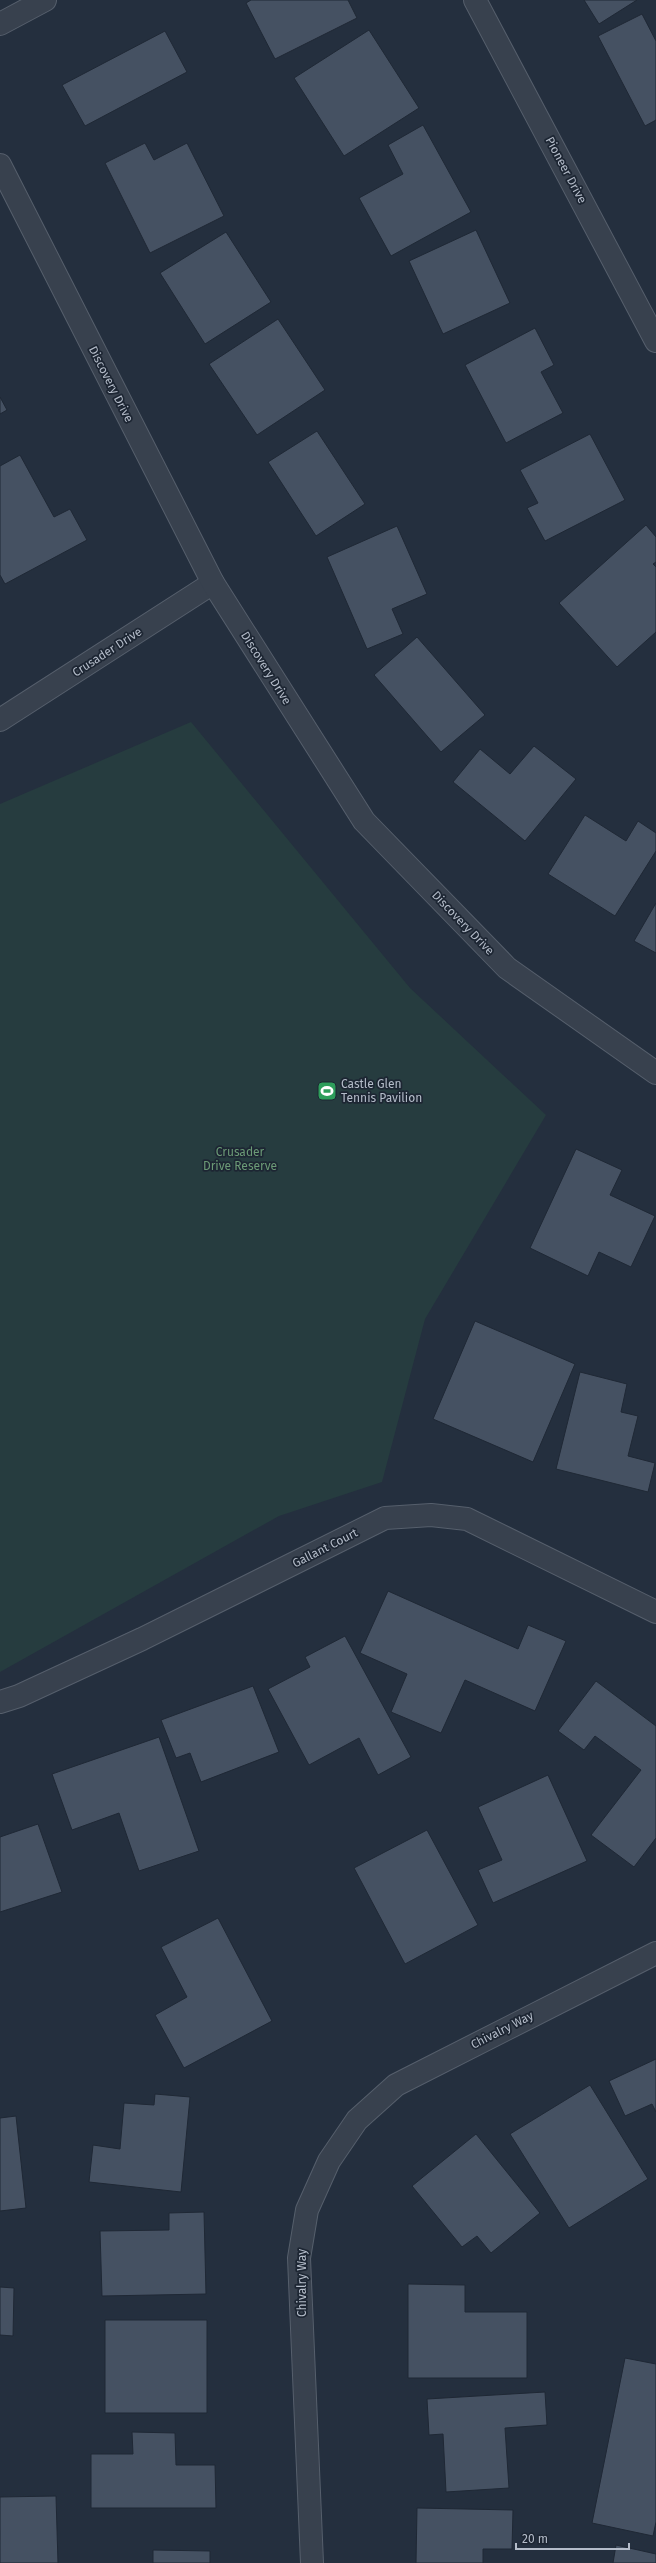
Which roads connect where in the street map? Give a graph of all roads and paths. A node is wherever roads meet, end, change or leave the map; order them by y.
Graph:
1 (44, 0) edge
2 (475, 0) edge
3 (0, 24) edge
4 (0, 165) edge
5 (656, 340) edge
6 (213, 583) junction
7 (0, 720) edge
8 (656, 1073) edge
9 (656, 1612) edge
10 (0, 1702) edge
11 (656, 1953) edge
12 (312, 2563) edge

1 - 3 street
2 - 5 street, Pioneer Drive
4 - 6 street, Discovery Drive
6 - 7 street, Crusader Drive
6 - 8 street, Discovery Drive
9 - 10 street, Gallant Court
11 - 12 street, Chivalry Way

